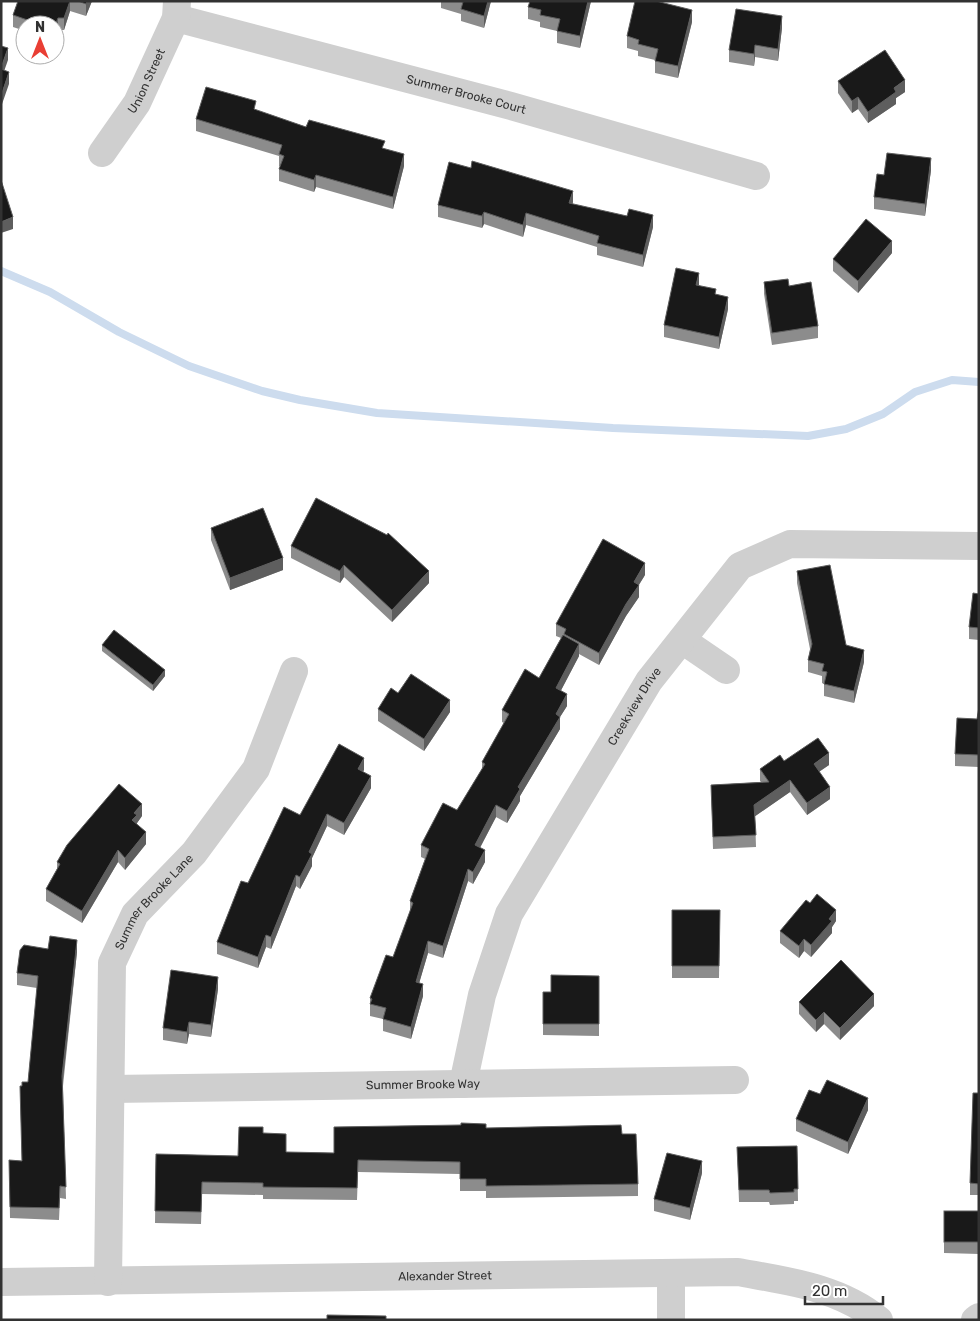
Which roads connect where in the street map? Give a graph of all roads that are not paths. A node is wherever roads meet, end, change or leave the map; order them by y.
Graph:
1 (176, 9) edge
2 (102, 153) dead end
3 (756, 176) dead end
4 (979, 546) edge
5 (682, 640) junction
6 (726, 670) dead end
7 (294, 671) dead end
8 (735, 1080) dead end
9 (463, 1084) junction
10 (111, 1089) junction
11 (671, 1273) junction
12 (1, 1282) edge
13 (108, 1282) junction
14 (979, 1318) edge
15 (671, 1320) edge
16 (879, 1320) edge
17 (975, 1320) edge

1 - 2 street, Union Street
1 - 3 street, Summer Brooke Court
4 - 5 street, Creekview Drive
5 - 6 street
5 - 9 street, Creekview Drive
7 - 10 street, Summer Brooke Lane
8 - 9 street, Summer Brooke Way
9 - 10 street, Summer Brooke Way
10 - 13 street, Summer Brooke Lane
11 - 13 street, Alexander Street
11 - 15 street
11 - 16 street, Alexander Street
12 - 13 street, Alexander Street
14 - 17 street

